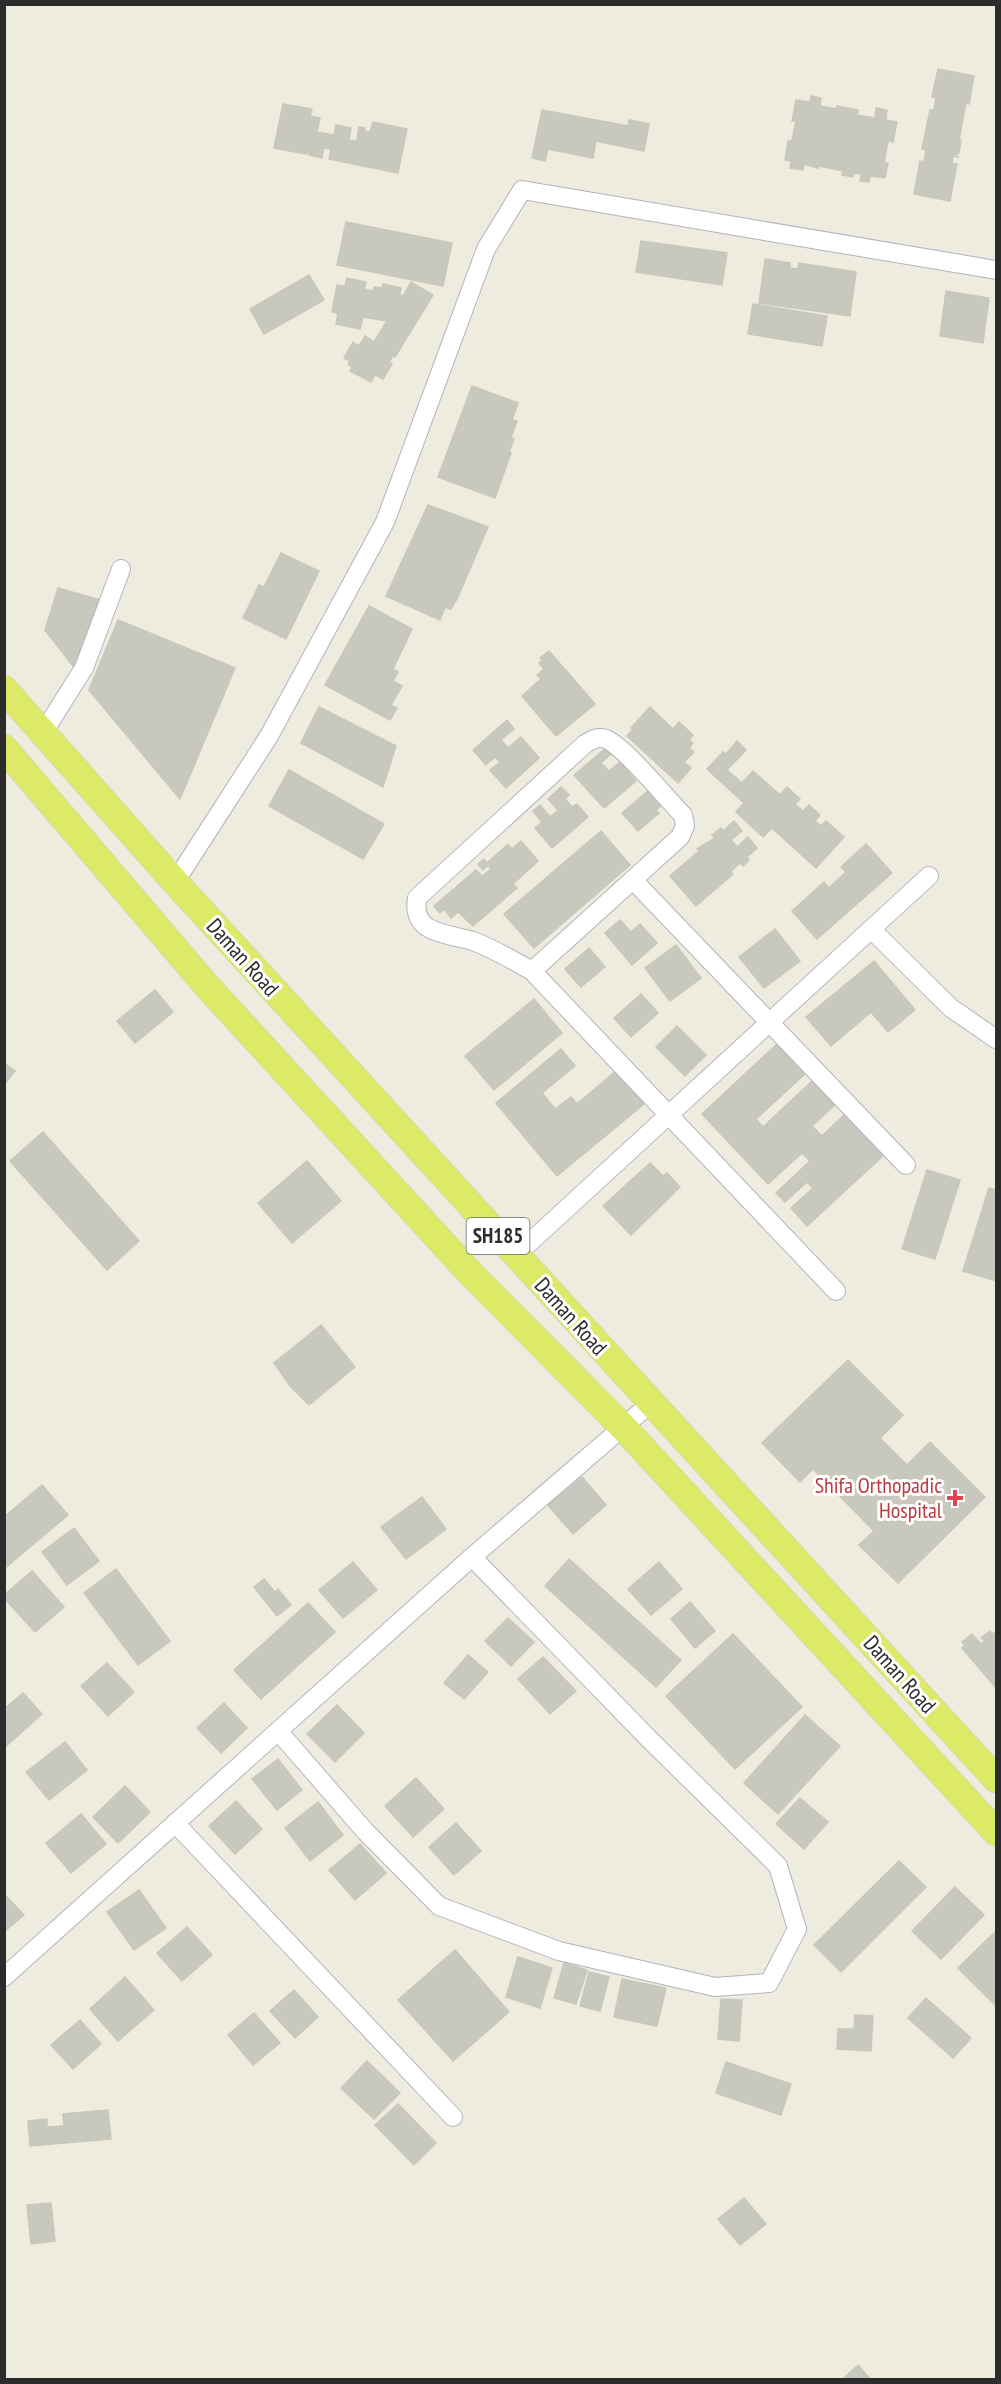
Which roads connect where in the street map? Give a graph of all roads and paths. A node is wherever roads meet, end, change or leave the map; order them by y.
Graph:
1 (996, 270) edge
2 (121, 569) dead end
3 (4, 689) edge
4 (43, 733) junction
5 (4, 748) edge
6 (929, 876) dead end
7 (633, 880) junction
8 (175, 882) junction
9 (871, 929) junction
10 (532, 971) junction
11 (769, 1022) junction
12 (996, 1039) edge
13 (669, 1114) junction
14 (906, 1165) dead end
15 (516, 1255) junction
16 (836, 1291) dead end
17 (651, 1403) junction
18 (623, 1427) junction
19 (472, 1557) junction
20 (278, 1731) junction
21 (996, 1779) edge
22 (176, 1823) junction
23 (996, 1832) edge
24 (4, 1977) edge
25 (453, 2117) dead end

1 - 8 street
2 - 4 street
3 - 4 main road, Daman Road / SH185
4 - 8 main road, Daman Road / SH185
5 - 18 main road
6 - 9 street
7 - 10 street
7 - 10 street
7 - 11 street
8 - 15 main road, Daman Road / SH185
9 - 11 street
9 - 12 street
10 - 13 street
11 - 13 street
11 - 14 street
13 - 15 street
13 - 16 street
15 - 17 main road, Daman Road / SH185
17 - 18 street
17 - 21 main road, Daman Road / SH185
18 - 19 street
18 - 23 main road
19 - 20 street
19 - 20 street
20 - 22 street
22 - 24 street
22 - 25 street

